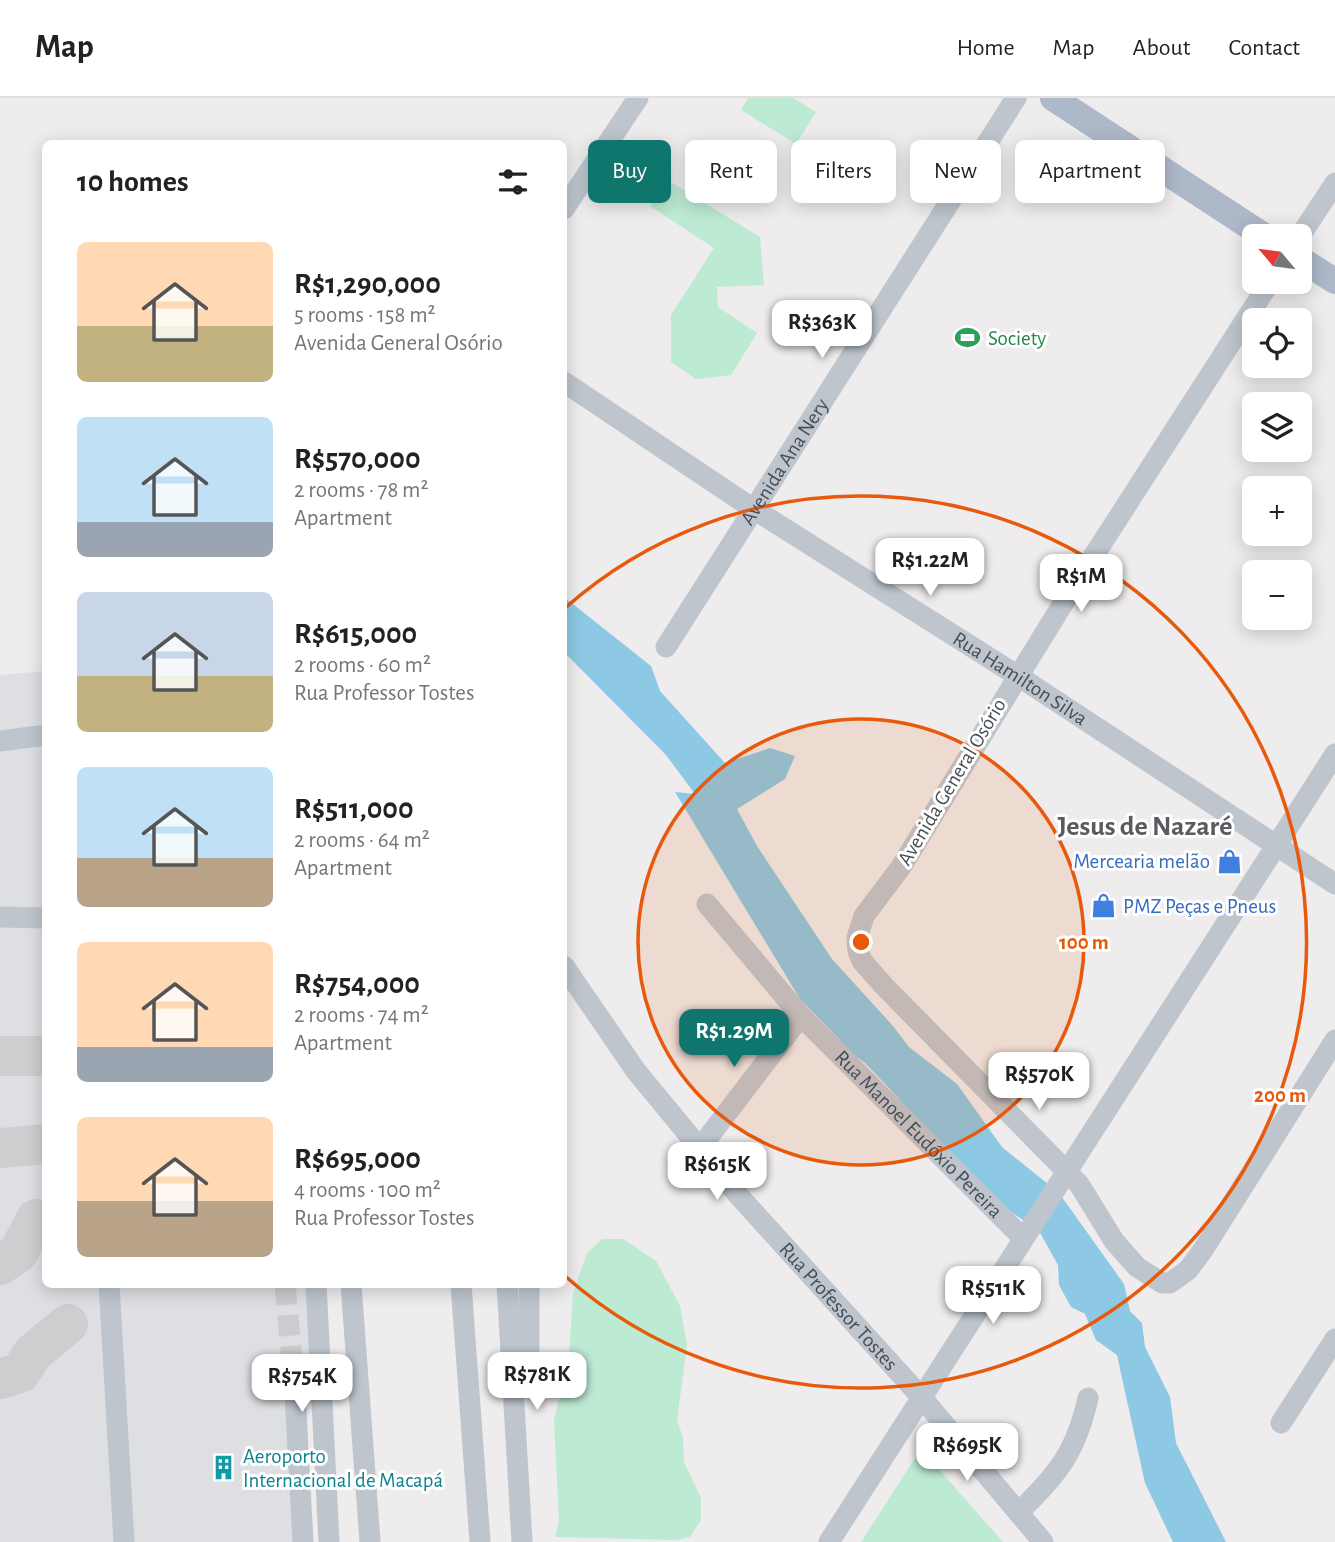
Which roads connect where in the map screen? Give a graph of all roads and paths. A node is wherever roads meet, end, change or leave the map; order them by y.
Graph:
1 (638, 98) edge
2 (1016, 98) edge
3 (1053, 98) edge
4 (1335, 183) edge
5 (567, 204) edge
6 (1246, 224) edge
7 (1308, 224) edge
8 (1312, 267) edge
9 (1335, 281) edge
10 (1262, 294) edge
11 (567, 384) edge
12 (752, 508) junction
13 (666, 646) dead end
14 (1018, 676) junction
15 (42, 736) edge
16 (0, 741) edge
17 (1335, 754) edge
18 (1276, 846) junction
19 (1335, 884) edge
20 (707, 904) dead end
21 (0, 916) edge
22 (42, 918) edge
23 (567, 970) edge
24 (801, 1016) junction
25 (1335, 1040) edge
26 (700, 1148) junction
27 (1061, 1177) junction
28 (1024, 1234) junction
29 (109, 1288) edge
30 (316, 1288) edge
31 (351, 1288) edge
32 (461, 1288) edge
33 (507, 1288) edge
34 (529, 1288) edge
35 (1335, 1339) edge
36 (295, 1392) tunnel mouth
37 (1088, 1398) dead end
38 (923, 1399) junction
39 (516, 1404) junction
40 (1281, 1423) dead end
41 (1019, 1512) junction
42 (124, 1542) edge
43 (303, 1542) edge
44 (329, 1542) edge
45 (370, 1542) edge
46 (480, 1542) edge
47 (522, 1542) edge
48 (830, 1542) edge
49 (1043, 1542) edge

1 - 5 street
2 - 12 street, Avenida Ana Nery
3 - 6 main road
4 - 7 street
8 - 9 main road
10 - 14 street, Avenida General Osório
11 - 12 street, Rua Hamilton Silva
12 - 13 street, Avenida Ana Nery
12 - 14 street, Rua Hamilton Silva
14 - 18 street, Rua Hamilton Silva
14 - 27 street, Avenida General Osório
15 - 16 street
17 - 18 street
18 - 19 street, Rua Hamilton Silva
18 - 27 street
20 - 24 street, Rua Manoel Eudóxio Pereira
21 - 22 street
23 - 26 street, Rua Professor Tostes
24 - 26 street
24 - 28 street, Rua Manoel Eudóxio Pereira
25 - 27 street
26 - 38 street, Rua Professor Tostes
27 - 28 street
28 - 38 street
29 - 42 street
30 - 44 street
31 - 45 street
32 - 46 street
33 - 39 street
34 - 39 street
35 - 40 street
36 - 43 street
37 - 41 street
38 - 41 street, Rua Professor Tostes
38 - 48 street
39 - 47 street
41 - 49 street, Rua Professor Tostes

